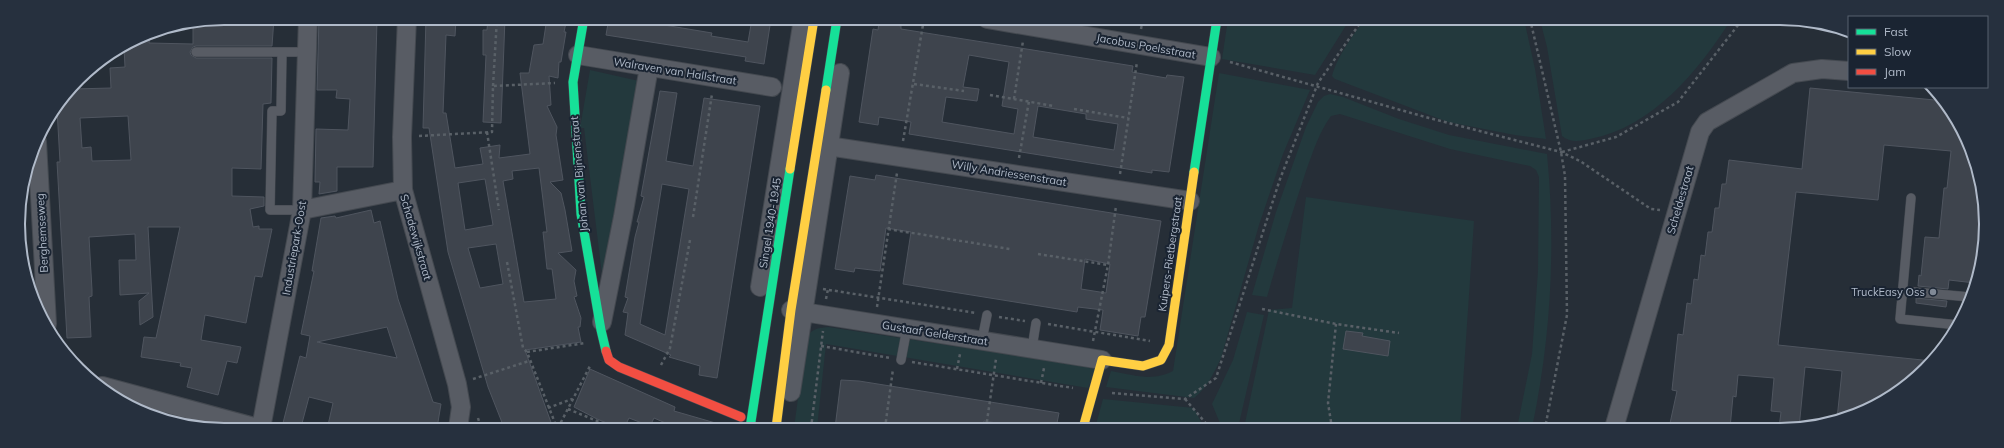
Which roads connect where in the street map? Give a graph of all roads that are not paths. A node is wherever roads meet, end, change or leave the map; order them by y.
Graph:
1 (308, 25) edge
2 (406, 25) edge
3 (583, 25) edge
4 (801, 25) edge
5 (813, 25) edge
6 (836, 25) edge
7 (847, 25) edge
8 (1020, 25) edge
9 (1216, 25) edge
10 (196, 52) dead end
11 (282, 52) junction
12 (307, 52) junction
13 (578, 55) junction
14 (1211, 57) junction
15 (649, 67) junction
16 (1848, 71) edge
17 (772, 87) dead end
18 (828, 146) junction
19 (38, 155) edge
20 (403, 190) junction
21 (1911, 198) dead end
22 (1190, 201) junction
23 (302, 210) junction
24 (1902, 291) junction
25 (1965, 297) edge
26 (768, 306) junction
27 (797, 311) junction
28 (46, 313) edge
29 (987, 315) dead end
30 (1036, 323) dead end
31 (1952, 324) edge
32 (906, 328) junction
33 (602, 335) junction
34 (990, 342) junction
35 (1032, 348) junction
36 (898, 360) road end
37 (1102, 360) junction
38 (113, 389) edge
39 (239, 423) edge
40 (262, 423) edge
41 (459, 423) edge
42 (741, 423) edge
43 (743, 423) edge
44 (743, 423) edge
45 (777, 423) edge
46 (786, 423) edge
47 (1083, 423) edge
48 (1615, 423) edge

1 - 12 street, Industriepark-Oost
2 - 20 street, Schadewijkstraat
3 - 13 street, Johan van Bijnenstraat
4 - 43 street, Singel 1940-1945
5 - 26 street, Singel 1940-1945
6 - 27 street
7 - 18 street
8 - 14 street, Jacobus Poelsstraat
9 - 14 street, Kuipers-Rietbergstraat
10 - 11 lane
11 - 12 lane
11 - 23 lane
12 - 23 street, Industriepark-Oost
13 - 15 street, Walraven van Hallstraat
13 - 33 street, Johan van Bijnenstraat
14 - 22 street, Kuipers-Rietbergstraat
15 - 17 street, Walraven van Hallstraat
15 - 33 street, Johan van Bijnenstraat
16 - 48 street, Scheldestraat
18 - 22 street, Willy Andriessenstraat
18 - 27 street
19 - 28 street, Berghemseweg
20 - 23 street
20 - 41 street, Schadewijkstraat
21 - 24 lane
22 - 37 street, Kuipers-Rietbergstraat
23 - 40 street, Industriepark-Oost
24 - 25 lane
24 - 31 lane
26 - 27 street, Gustaaf Gelderstraat
26 - 44 street, Singel 1940-1945
27 - 32 street, Gustaaf Gelderstraat
27 - 45 street
27 - 46 street
29 - 34 lane
30 - 35 lane
32 - 34 street, Gustaaf Gelderstraat
32 - 36 lane
33 - 42 street, Johan van Bijnenstraat
34 - 35 street, Gustaaf Gelderstraat
35 - 37 street, Gustaaf Gelderstraat
37 - 47 street
38 - 39 street

